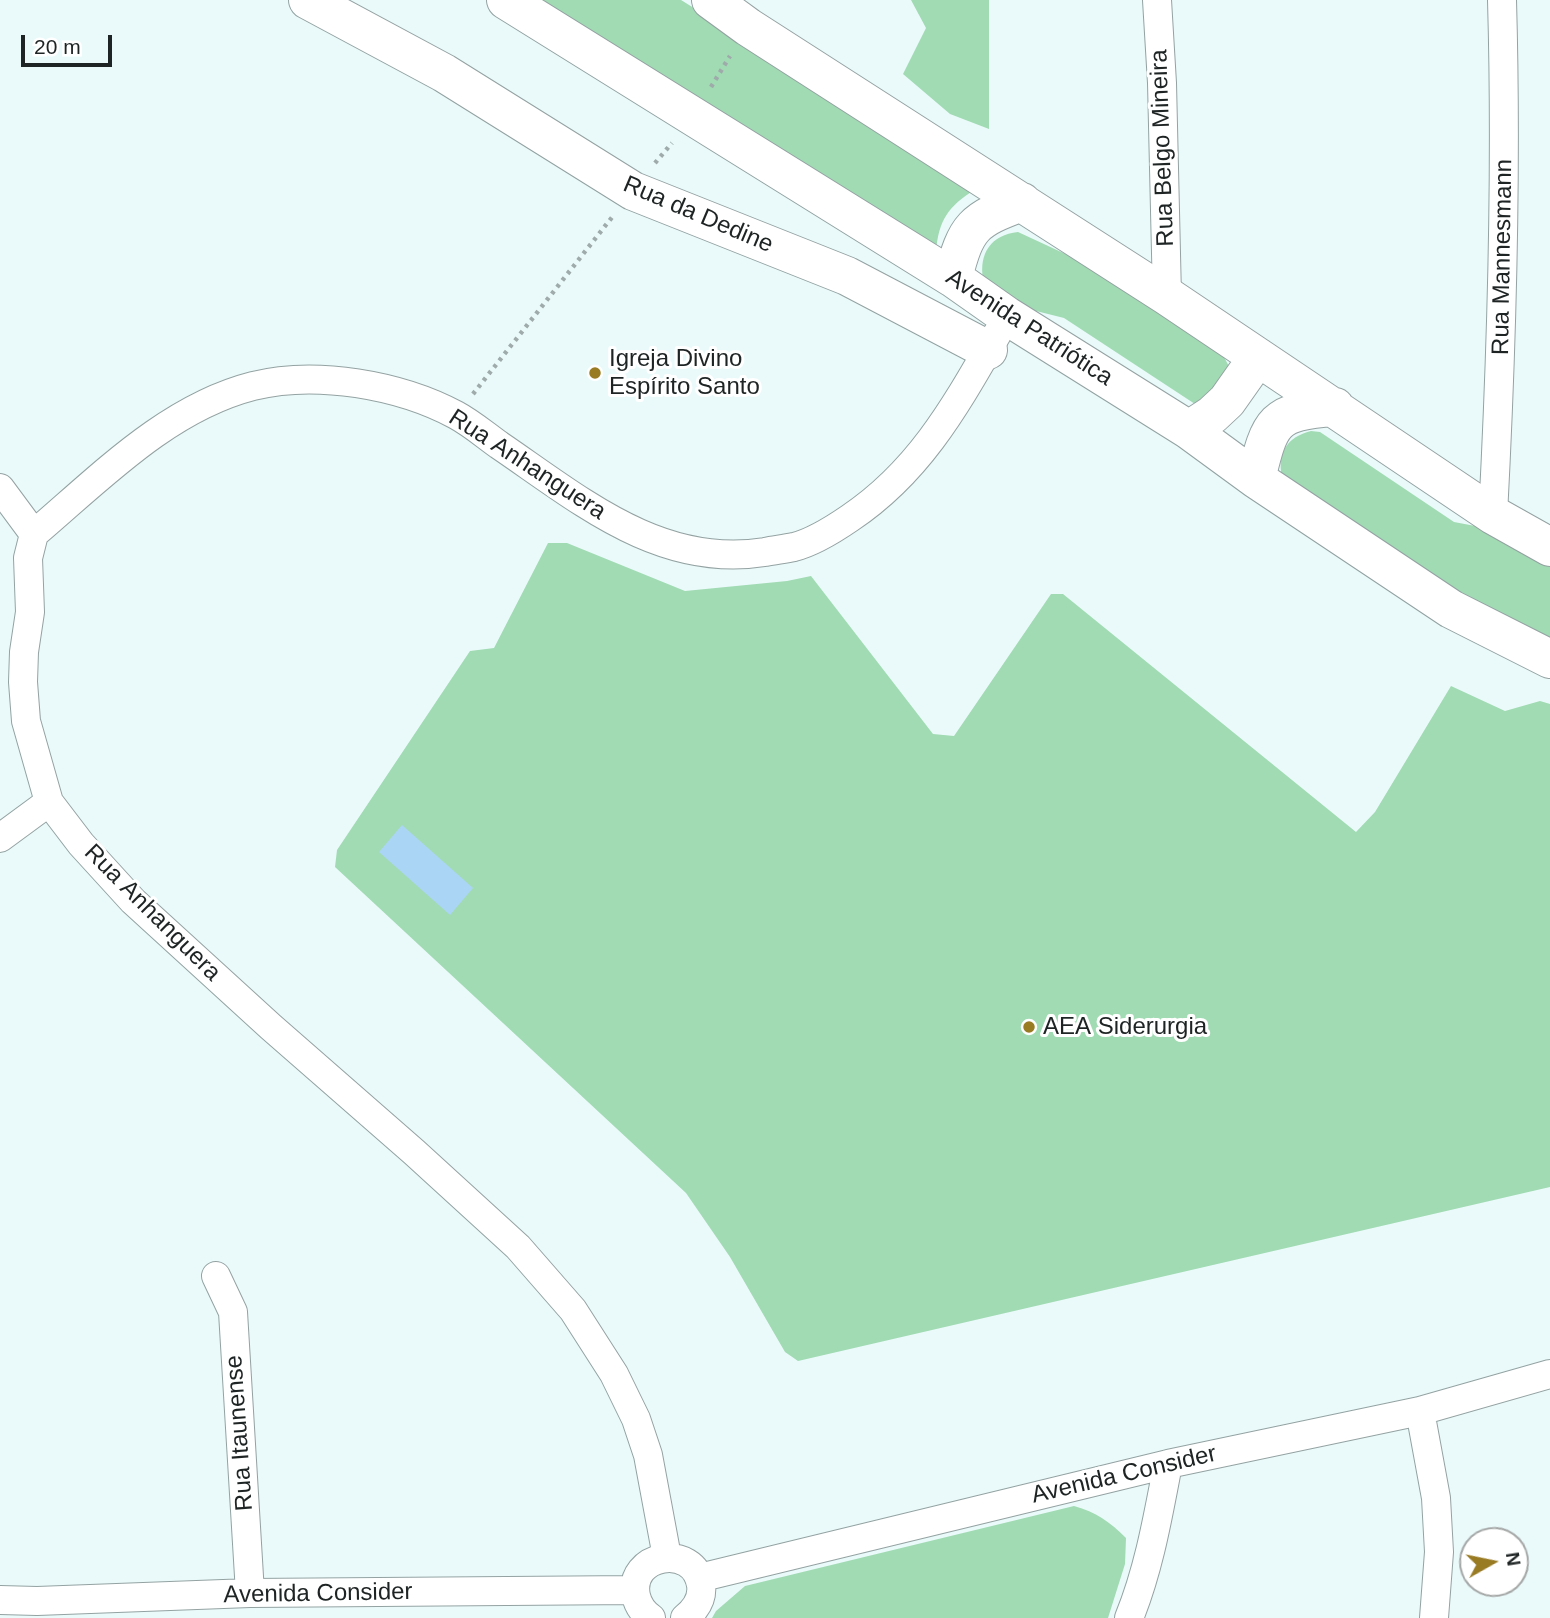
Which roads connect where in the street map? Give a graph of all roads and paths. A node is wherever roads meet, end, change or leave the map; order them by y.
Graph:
1 (308, 0) edge
2 (506, 0) edge
3 (711, 0) edge
4 (1157, 0) edge
5 (1502, 0) edge
6 (1023, 202) junction
7 (953, 278) junction
8 (1167, 296) junction
9 (1007, 316) junction
10 (988, 350) junction
11 (1258, 357) junction
12 (1335, 407) junction
13 (1189, 430) junction
14 (1256, 479) junction
15 (0, 488) edge
16 (1493, 514) junction
17 (34, 534) junction
18 (1550, 547) edge
19 (1550, 659) edge
20 (49, 802) junction
21 (0, 838) edge
22 (216, 1276) dead end
23 (1550, 1374) edge
24 (1420, 1411) junction
25 (1168, 1464) junction
26 (667, 1557) junction
27 (699, 1578) junction
28 (635, 1590) junction
29 (250, 1593) junction
30 (0, 1600) edge
31 (349, 1606) edge
32 (34, 1610) edge
33 (652, 1618) edge
34 (685, 1618) edge
35 (1129, 1618) edge
36 (1434, 1618) edge

1 - 10 main road, Rua da Dedine
2 - 7 main road, Avenida Patriótica
3 - 6 main road
4 - 8 street, Rua Belgo Mineira
5 - 16 street, Rua Mannesmann
6 - 7 main road
6 - 8 main road
7 - 9 main road, Avenida Patriótica
8 - 11 main road
9 - 10 street, Rua Anhanguera
9 - 13 main road, Avenida Patriótica
10 - 17 street, Rua Anhanguera
11 - 12 main road
11 - 13 main road
12 - 14 main road
12 - 16 main road
13 - 14 main road, Avenida Patriótica
14 - 19 main road, Avenida Patriótica
15 - 17 street
16 - 18 main road
17 - 20 street, Rua Anhanguera
20 - 21 street
20 - 26 street, Rua Anhanguera
22 - 29 street, Rua Itaunense
23 - 24 street, Avenida Consider
24 - 25 street, Avenida Consider
24 - 36 street
25 - 27 street, Avenida Consider
25 - 35 street
26 - 27 street
26 - 28 street
27 - 34 street
28 - 31 street, Avenida Consider
28 - 33 street
29 - 31 street, Avenida Consider
29 - 32 street, Avenida Consider
30 - 32 street, Avenida Consider

